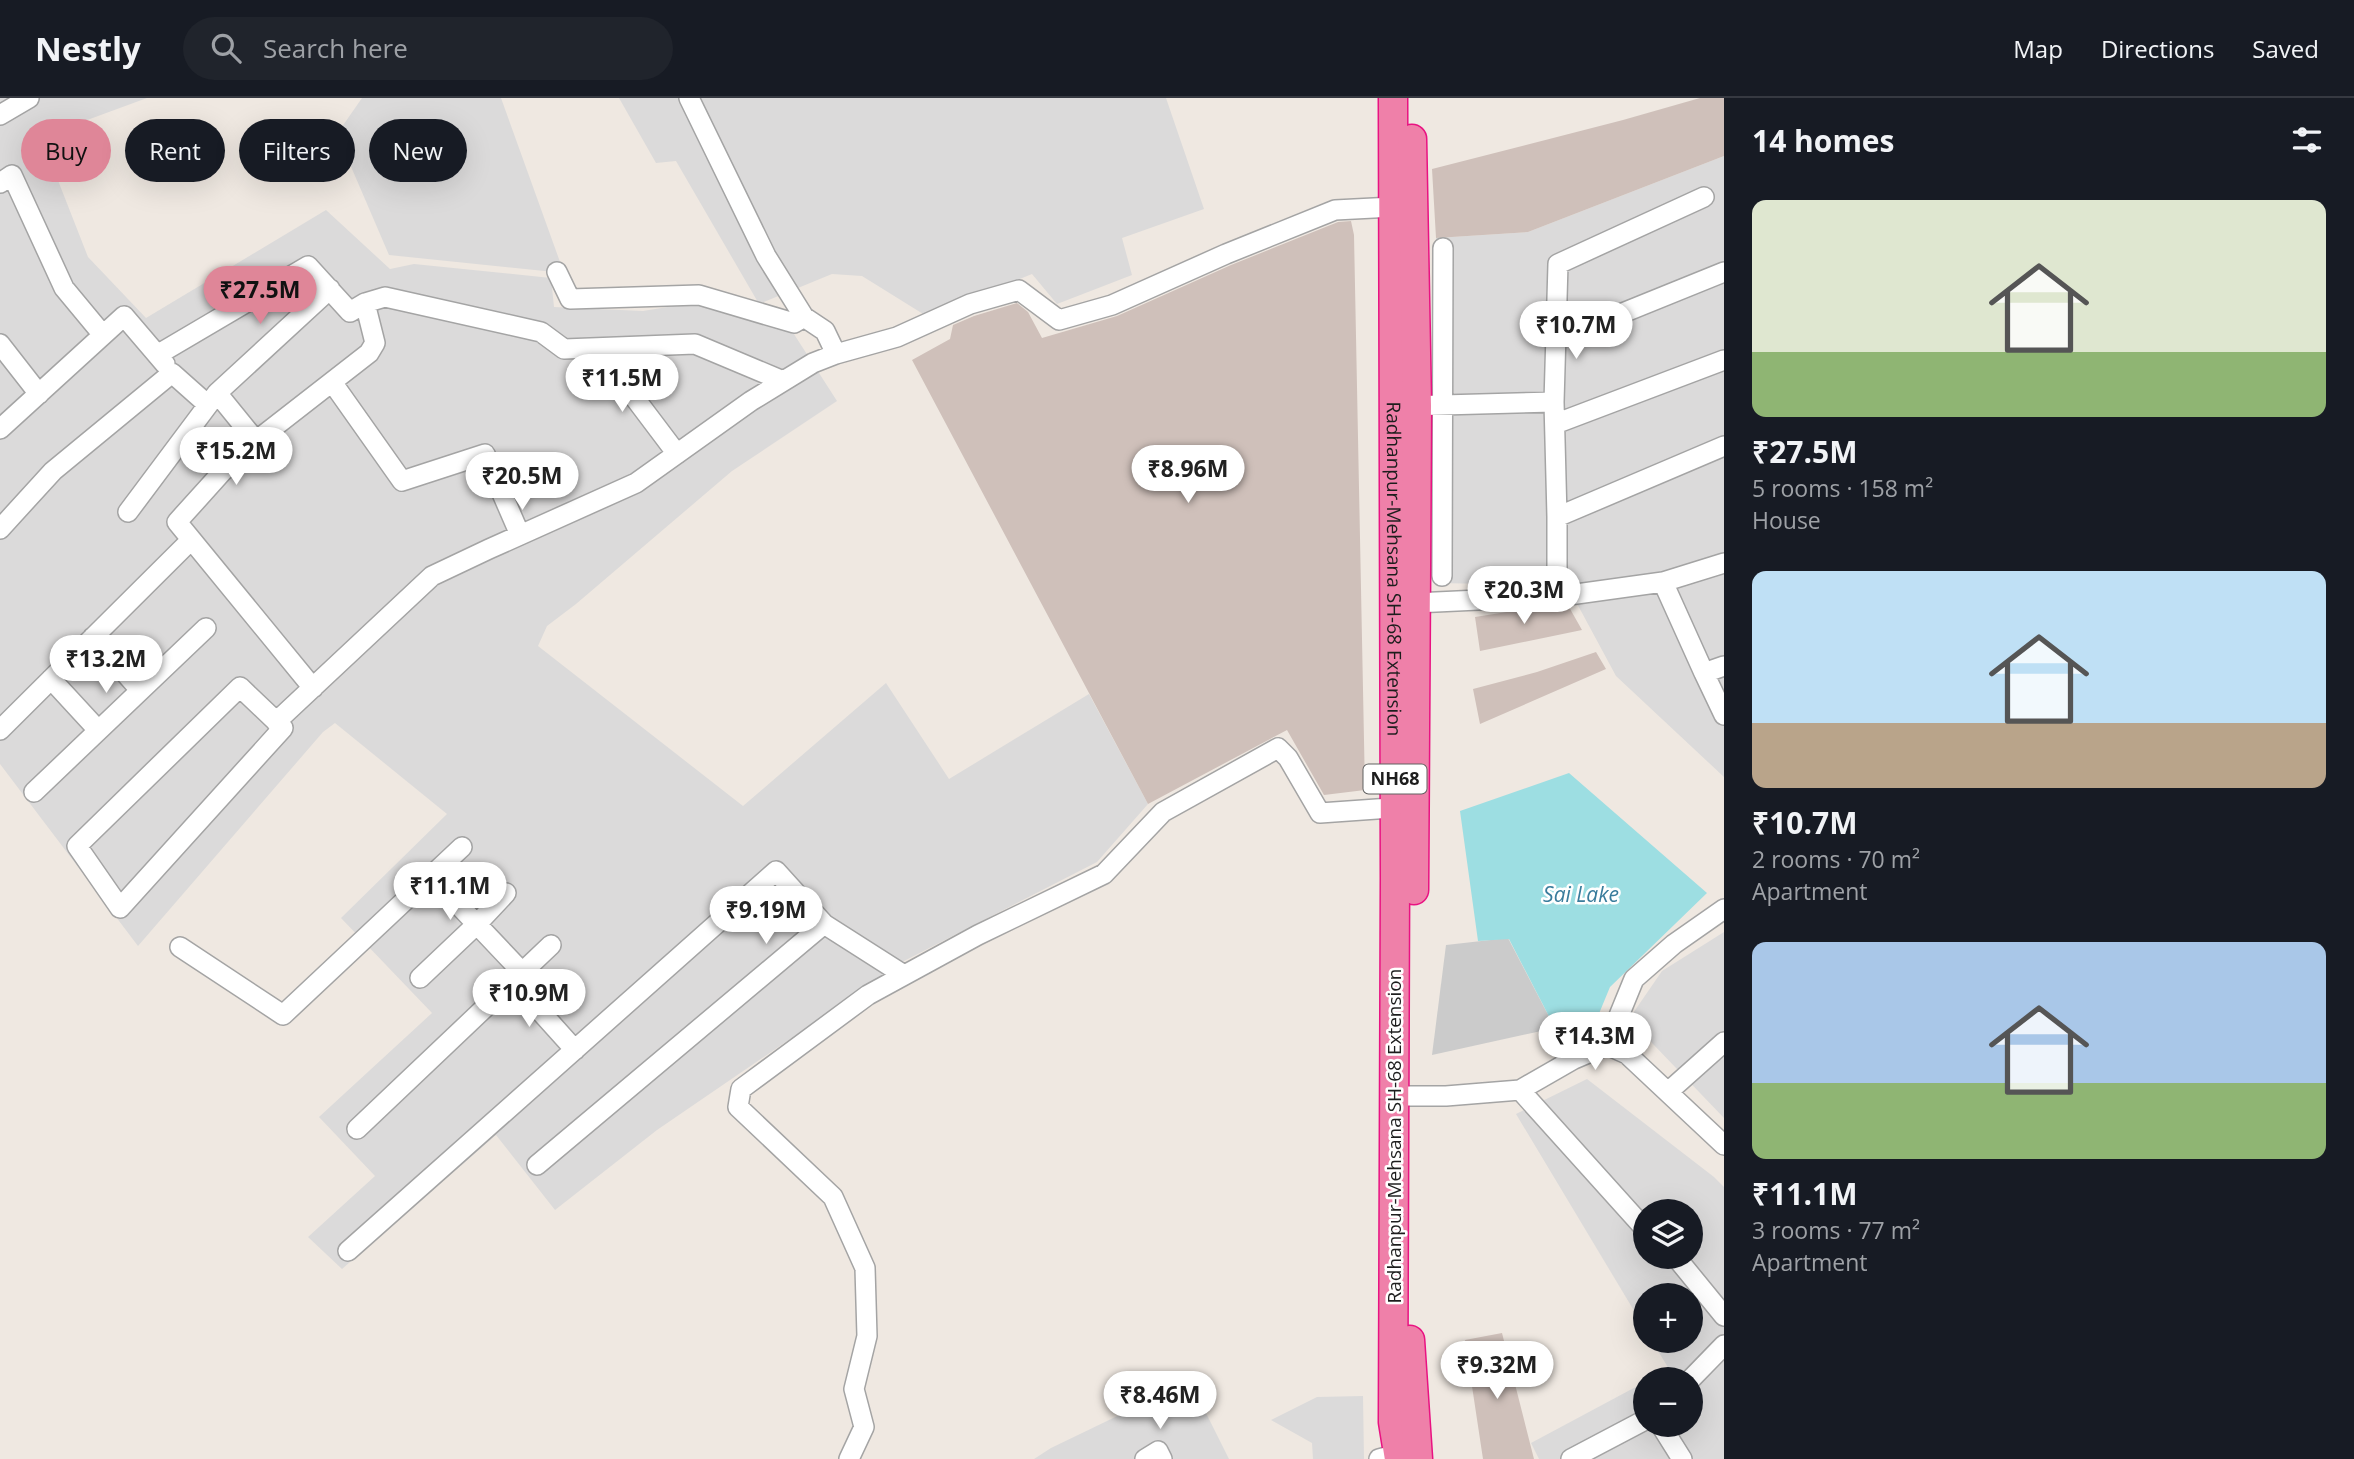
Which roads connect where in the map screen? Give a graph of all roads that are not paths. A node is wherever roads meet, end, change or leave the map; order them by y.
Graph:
1 (29, 98) edge
2 (689, 98) edge
3 (1393, 98) edge
4 (1412, 98) edge
5 (0, 115) edge
6 (0, 183) edge
7 (1704, 197) dead end
8 (1394, 207) junction
9 (1443, 248) dead end
10 (557, 272) dead end
11 (1724, 272) edge
12 (330, 289) junction
13 (365, 303) junction
14 (804, 317) junction
15 (103, 335) junction
16 (1556, 340) junction
17 (0, 344) edge
18 (612, 348) junction
19 (157, 355) junction
20 (836, 355) junction
21 (1724, 360) edge
22 (172, 373) junction
23 (783, 381) junction
24 (332, 382) junction
25 (39, 394) junction
26 (213, 399) junction
27 (1554, 402) junction
28 (1417, 406) junction
29 (1555, 424) junction
30 (0, 429) edge
31 (256, 441) junction
32 (1724, 446) edge
33 (677, 454) junction
34 (128, 512) dead end
35 (1557, 517) junction
36 (0, 529) edge
37 (520, 535) junction
38 (191, 540) junction
39 (1724, 563) edge
40 (1442, 576) dead end
41 (1557, 577) dead end
42 (1663, 582) junction
43 (1415, 603) junction
44 (206, 628) dead end
45 (93, 637) junction
46 (1724, 666) edge
47 (1704, 673) junction
48 (51, 679) junction
49 (313, 688) junction
50 (140, 690) junction
51 (1724, 715) edge
52 (276, 722) junction
53 (0, 730) edge
54 (99, 730) junction
55 (34, 792) dead end
56 (1405, 807) junction
57 (462, 847) dead end
58 (431, 876) junction
59 (506, 893) dead end
60 (1724, 909) edge
61 (477, 924) junction
62 (824, 924) junction
63 (551, 945) dead end
64 (180, 947) dead end
65 (904, 975) junction
66 (518, 976) junction
67 (420, 978) dead end
68 (1724, 1042) edge
69 (1607, 1045) junction
70 (575, 1050) junction
71 (1520, 1090) junction
72 (1668, 1092) junction
73 (1403, 1096) junction
74 (358, 1129) dead end
75 (1724, 1145) edge
76 (537, 1165) dead end
77 (1633, 1216) edge
78 (348, 1251) dead end
79 (1685, 1269) edge
80 (1724, 1317) edge
81 (1724, 1345) edge
82 (1703, 1367) edge
83 (1633, 1429) edge
84 (1668, 1437) edge
85 (1602, 1452) edge
86 (1399, 1458) edge
87 (849, 1459) edge
88 (1144, 1459) edge
89 (1162, 1459) edge
90 (1571, 1459) edge
91 (1682, 1459) edge

1 - 5 street
2 - 14 street
3 - 8 highway, Radhanpur-Mehsana SH-68 Extension / NH68
4 - 28 highway, NH68
6 - 15 street
7 - 16 street
8 - 20 street
8 - 28 highway, Radhanpur-Mehsana SH-68 Extension / NH68
9 - 28 street
10 - 14 street
11 - 16 street
12 - 13 street
12 - 19 street
12 - 26 street
13 - 18 street
13 - 24 street
14 - 20 street
15 - 19 street
15 - 25 street
16 - 27 street
17 - 25 street
18 - 23 street
18 - 33 street
19 - 22 street
20 - 23 street
21 - 29 street
22 - 26 street
22 - 36 street
23 - 33 street
24 - 31 street
24 - 37 street
25 - 30 street
26 - 31 street
26 - 34 street
27 - 28 street
27 - 29 street
28 - 40 street
28 - 43 highway, NH68
28 - 56 highway, Radhanpur-Mehsana SH-68 Extension / NH68
29 - 35 street
31 - 38 street
32 - 35 street
33 - 37 street
35 - 41 street
37 - 49 street
38 - 45 street
38 - 49 street
39 - 42 street
42 - 43 street
42 - 47 street
43 - 56 highway, NH68
44 - 50 street
45 - 48 street
45 - 50 street
46 - 47 street
47 - 51 street
48 - 53 street
48 - 54 street
49 - 52 street
50 - 54 street
52 - 52 street
54 - 55 street
56 - 65 street
56 - 73 highway, Radhanpur-Mehsana SH-68 Extension / NH68
57 - 58 street
58 - 61 street
58 - 64 street
59 - 61 street
60 - 69 street
61 - 66 street
61 - 67 street
62 - 65 street
62 - 70 street
62 - 76 street
63 - 66 street
65 - 87 street
66 - 70 street
66 - 74 street
68 - 72 street
69 - 71 street
69 - 72 street
70 - 78 street
71 - 73 street
71 - 77 street
72 - 75 street
73 - 86 highway, Radhanpur-Mehsana SH-68 Extension / NH68
79 - 80 street
81 - 82 street
83 - 85 street
84 - 91 street
85 - 90 street
88 - 89 street

